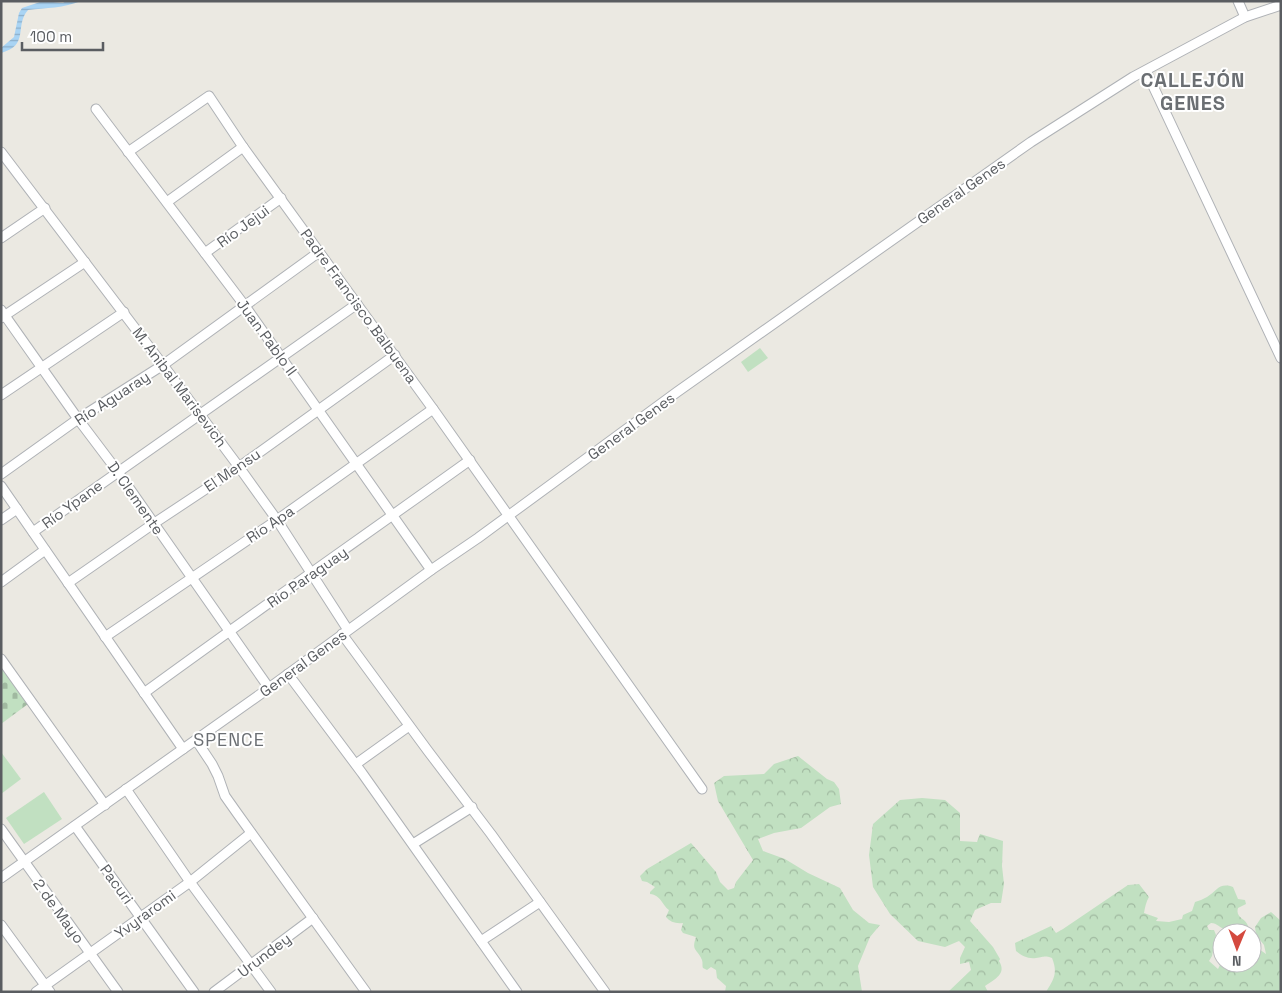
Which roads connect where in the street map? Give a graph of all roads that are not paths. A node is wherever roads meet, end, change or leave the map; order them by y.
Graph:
1 (1238, 1) edge
2 (1281, 4) edge
3 (1245, 17) junction
4 (1146, 70) junction
5 (96, 109) dead end
6 (243, 146) junction
7 (128, 152) junction
8 (2, 153) edge
9 (281, 198) junction
10 (167, 202) junction
11 (45, 208) junction
12 (1, 238) edge
13 (319, 252) junction
14 (205, 253) junction
15 (85, 262) junction
16 (357, 304) junction
17 (245, 306) junction
18 (124, 312) junction
19 (2, 314) edge
20 (394, 355) junction
21 (281, 358) junction
22 (1281, 358) edge
23 (164, 364) junction
24 (42, 367) junction
25 (1, 395) edge
26 (433, 409) junction
27 (318, 410) junction
28 (201, 414) junction
29 (78, 419) junction
30 (470, 460) junction
31 (357, 464) junction
32 (239, 467) junction
33 (118, 472) junction
34 (1, 474) edge
35 (1, 486) edge
36 (17, 509) junction
37 (394, 515) junction
38 (508, 516) junction
39 (1, 520) edge
40 (277, 520) junction
41 (153, 524) junction
42 (33, 532) junction
43 (45, 550) junction
44 (431, 570) junction
45 (312, 573) junction
46 (191, 577) junction
47 (1, 582) edge
48 (68, 583) junction
49 (229, 631) junction
50 (345, 632) junction
51 (105, 637) junction
52 (1, 659) edge
53 (288, 674) junction
54 (269, 688) junction
55 (144, 693) junction
56 (409, 726) junction
57 (196, 740) junction
58 (183, 749) junction
59 (356, 764) junction
60 (702, 789) dead end
61 (126, 790) junction
62 (105, 805) junction
63 (472, 807) junction
64 (75, 826) junction
65 (1, 830) edge
66 (251, 833) junction
67 (413, 844) junction
68 (24, 862) junction
69 (1, 878) edge
70 (190, 882) junction
71 (540, 902) junction
72 (141, 918) junction
73 (313, 918) junction
74 (1, 925) edge
75 (481, 941) junction
76 (90, 953) junction
77 (252, 965) junction
78 (47, 989) edge
79 (36, 992) edge
80 (118, 992) edge
81 (194, 992) edge
82 (214, 992) edge
83 (272, 992) edge
84 (366, 992) edge
85 (517, 992) edge
86 (605, 992) edge

1 - 3 street
2 - 3 street, General Genes
3 - 4 street, General Genes
4 - 22 street
4 - 38 street, General Genes
5 - 7 street, Juan Pablo II
6 - 7 street, Padre Francisco Balbuena
6 - 9 street, Padre Francisco Balbuena
6 - 10 street
7 - 10 street, Juan Pablo II
8 - 11 street, M. Anibal Marisevich
9 - 13 street, Padre Francisco Balbuena
9 - 14 street, Río Jejui
10 - 14 street, Juan Pablo II
11 - 12 street
11 - 15 street, M. Anibal Marisevich
13 - 16 street, Padre Francisco Balbuena
13 - 17 street, Río Aguaray
14 - 17 street, Juan Pablo II
15 - 18 street, M. Anibal Marisevich
15 - 19 street
16 - 20 street, Padre Francisco Balbuena
16 - 21 street, Río Ypane
17 - 21 street, Juan Pablo II
17 - 23 street, Río Aguaray
18 - 23 street, M. Anibal Marisevich
18 - 24 street
19 - 24 street, D. Clemente
20 - 26 street, Padre Francisco Balbuena
20 - 27 street, El Mensu
21 - 27 street, Juan Pablo II
21 - 28 street, Río Ypane
23 - 28 street, M. Anibal Marisevich
23 - 29 street, Río Aguaray
24 - 25 street
24 - 29 street, D. Clemente
26 - 30 street, Padre Francisco Balbuena
26 - 31 street, Río Apa
27 - 31 street, Juan Pablo II
27 - 32 street, El Mensu
28 - 32 street, M. Anibal Marisevich
28 - 33 street, Río Ypane
29 - 33 street, D. Clemente
29 - 34 street, Río Aguaray
30 - 37 street, Río Paraguay
30 - 38 street, Padre Francisco Balbuena
31 - 37 street, Juan Pablo II
31 - 40 street, Río Apa
32 - 40 street, M. Anibal Marisevich
32 - 41 street, El Mensu
33 - 41 street, D. Clemente
33 - 42 street, Río Ypane
35 - 36 street
36 - 39 street
36 - 42 street
37 - 44 street, Juan Pablo II
37 - 45 street, Río Paraguay
38 - 44 street, General Genes
38 - 60 street, Padre Francisco Balbuena
40 - 45 street, M. Anibal Marisevich
40 - 46 street, Río Apa
41 - 46 street, D. Clemente
41 - 48 street, El Mensu
42 - 43 street
43 - 47 street
43 - 48 street
44 - 50 street, General Genes
45 - 49 street, Río Paraguay
45 - 50 street, M. Anibal Marisevich
46 - 49 street, D. Clemente
46 - 51 street, Río Apa
48 - 51 street
49 - 54 street, D. Clemente
49 - 55 street, Río Paraguay
50 - 53 street, General Genes
50 - 56 street, M. Anibal Marisevich
51 - 55 street
52 - 62 street
53 - 54 street, General Genes
53 - 59 street
54 - 57 street, General Genes
55 - 58 street
56 - 59 street
56 - 63 street, M. Anibal Marisevich
57 - 58 street, General Genes
57 - 66 street
58 - 61 street, General Genes
59 - 67 street
61 - 62 street, General Genes
61 - 70 street
62 - 64 street, General Genes
63 - 67 street
63 - 71 street, M. Anibal Marisevich
64 - 68 street, General Genes
64 - 72 street, Pacuri
65 - 68 street, 2 de Mayo
66 - 70 street, Yvyraromi
66 - 73 street
67 - 75 street
68 - 69 street, General Genes
68 - 76 street, 2 de Mayo
70 - 72 street, Yvyraromi
70 - 77 street
71 - 75 street
71 - 86 street, M. Anibal Marisevich
72 - 76 street, Yvyraromi
72 - 81 street, Pacuri
73 - 77 street, Urundey
73 - 84 street
74 - 78 street
75 - 85 street
76 - 78 street, Yvyraromi
76 - 80 street, 2 de Mayo
77 - 82 street, Urundey
77 - 83 street
78 - 79 street, Yvyraromi

